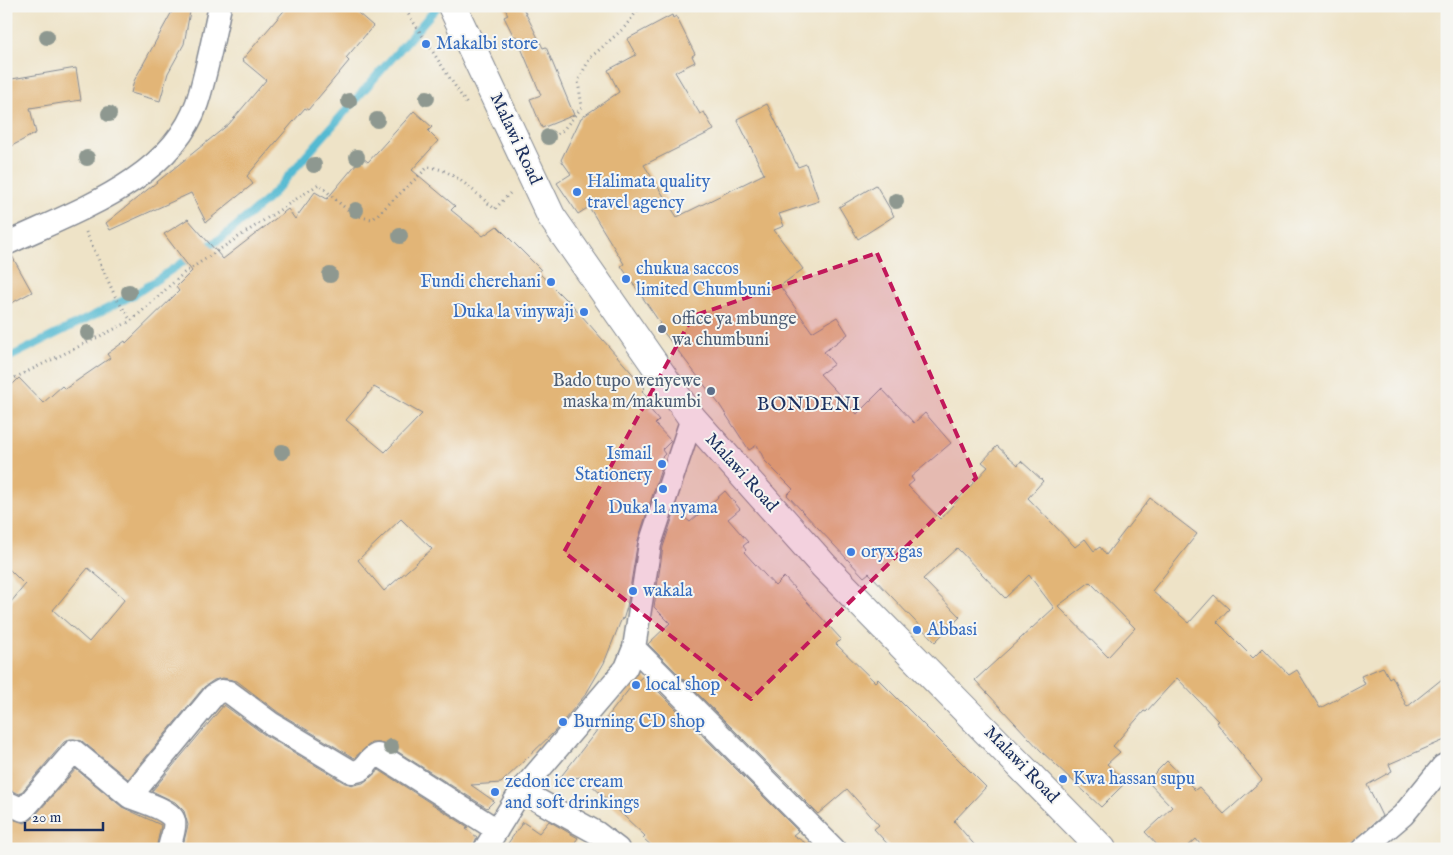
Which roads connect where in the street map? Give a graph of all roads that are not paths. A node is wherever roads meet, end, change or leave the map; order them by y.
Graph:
1 (220, 6) edge
2 (452, 6) edge
3 (6, 244) edge
4 (692, 418) junction
5 (634, 648) junction
6 (1447, 764) edge
7 (521, 791) junction
8 (130, 797) junction
9 (6, 802) edge
10 (497, 830) junction
11 (169, 849) edge
12 (485, 849) edge
13 (618, 849) edge
14 (834, 849) edge
15 (1102, 849) edge
16 (1363, 849) edge

1 - 3 street
2 - 4 main road, Malawi Road
4 - 5 street
4 - 15 main road, Malawi Road
5 - 7 street
5 - 14 street
6 - 16 street
7 - 10 street
7 - 13 street
8 - 9 street
8 - 10 street
8 - 11 street
10 - 12 street

